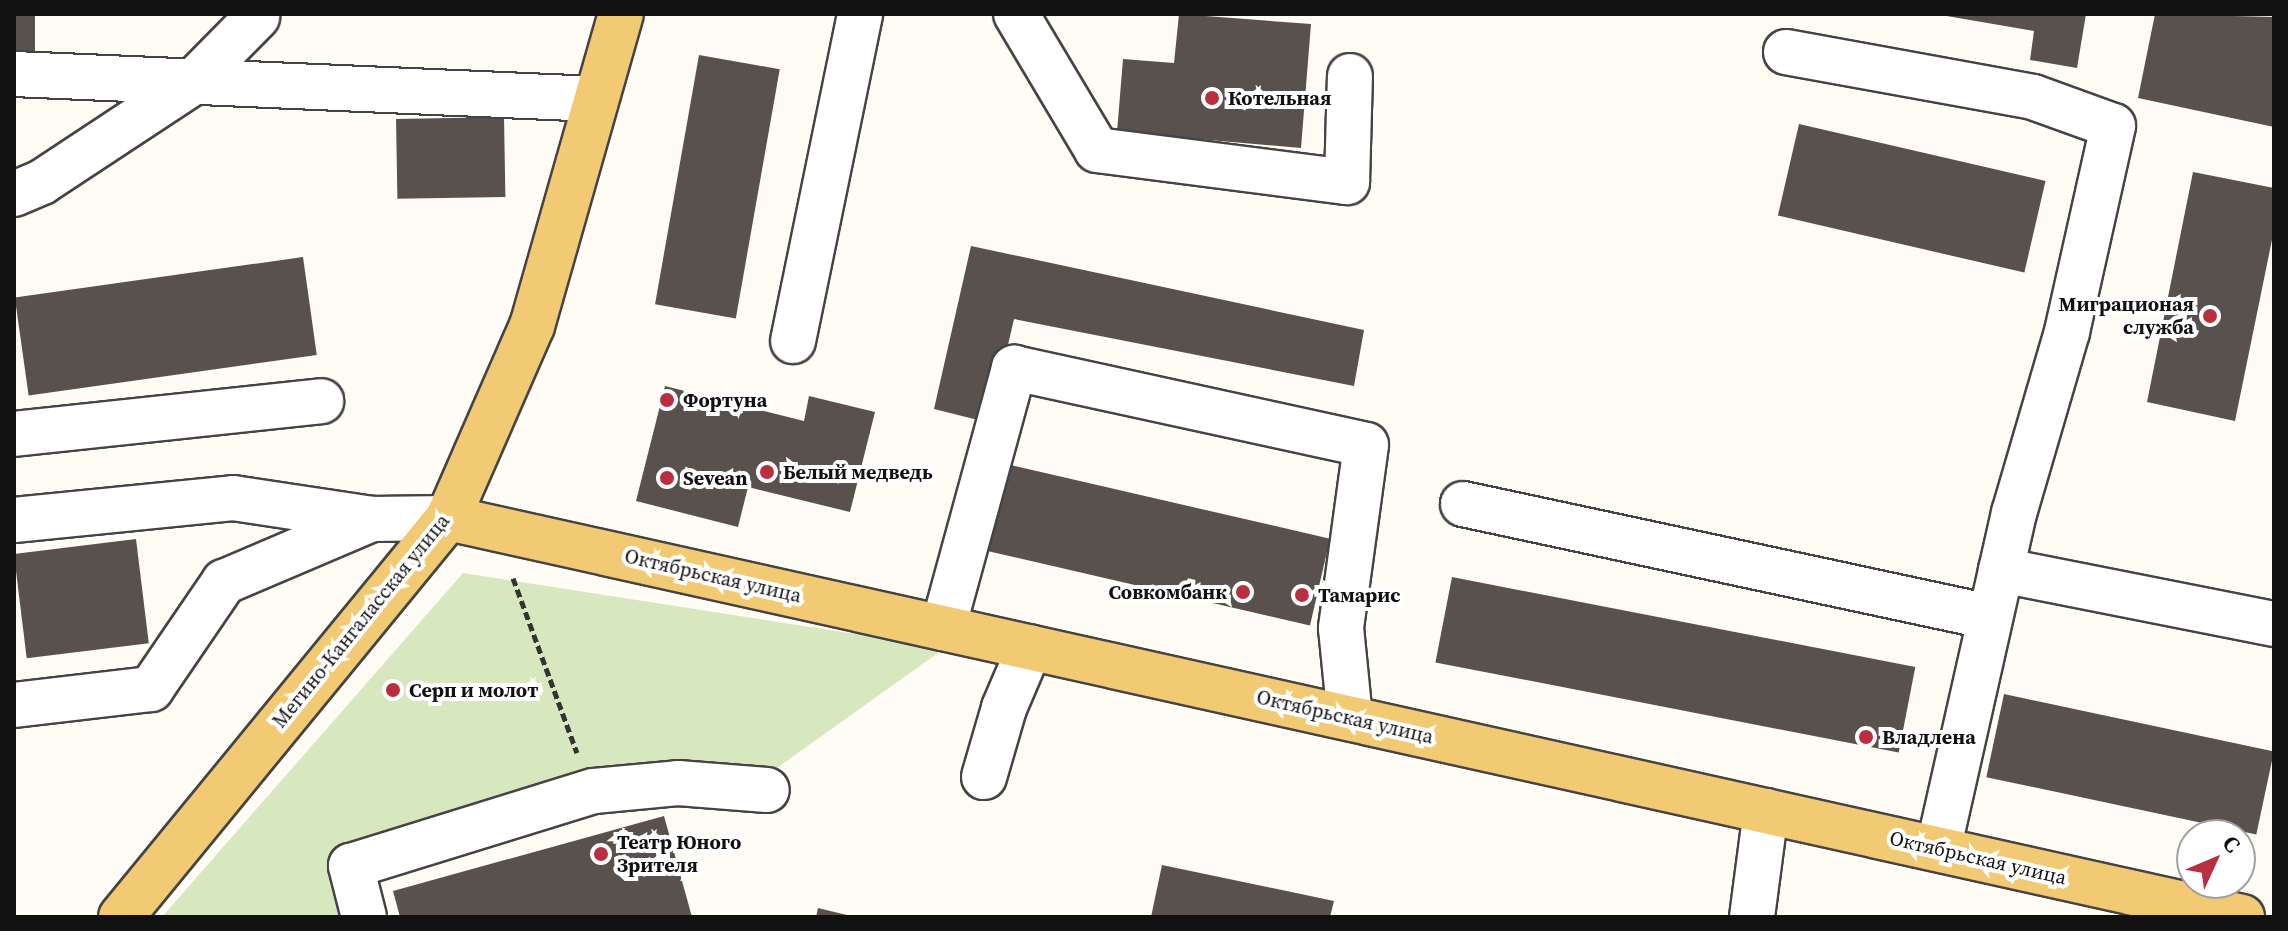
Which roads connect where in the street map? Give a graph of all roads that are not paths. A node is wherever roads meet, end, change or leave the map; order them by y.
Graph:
1 (621, 14) edge
2 (860, 14) edge
3 (1016, 14) edge
4 (257, 17) dead end
5 (1786, 52) dead end
6 (14, 74) edge
7 (1350, 76) dead end
8 (192, 83) junction
9 (595, 99) junction
10 (14, 194) edge
11 (793, 341) dead end
12 (321, 401) dead end
13 (14, 434) edge
14 (1463, 504) dead end
15 (448, 518) junction
16 (372, 519) junction
17 (14, 520) edge
18 (2001, 570) junction
19 (1990, 617) junction
20 (2274, 624) edge
21 (943, 628) junction
22 (1030, 647) junction
23 (14, 705) edge
24 (1350, 718) junction
25 (984, 777) dead end
26 (767, 790) dead end
27 (1766, 811) junction
28 (1938, 849) junction
29 (121, 917) edge
30 (364, 917) edge
31 (1752, 917) edge
32 (2242, 917) edge

1 - 9 main road, Мегино-Кангаласская улица
2 - 11 street
3 - 7 street
4 - 8 street
5 - 18 street
6 - 8 street
8 - 9 street
8 - 10 street
9 - 15 main road, Мегино-Кангаласская улица
12 - 13 street
14 - 19 street
15 - 16 street
15 - 21 main road, Октябрьская улица
15 - 29 main road, Мегино-Кангаласская улица
16 - 17 street
16 - 23 street
18 - 19 street
18 - 20 street
19 - 28 street
21 - 22 main road, Октябрьская улица
21 - 24 street
22 - 24 main road, Октябрьская улица
22 - 25 street
24 - 27 main road, Октябрьская улица
26 - 30 street
27 - 28 main road, Октябрьская улица
27 - 31 street
28 - 32 main road, Октябрьская улица

